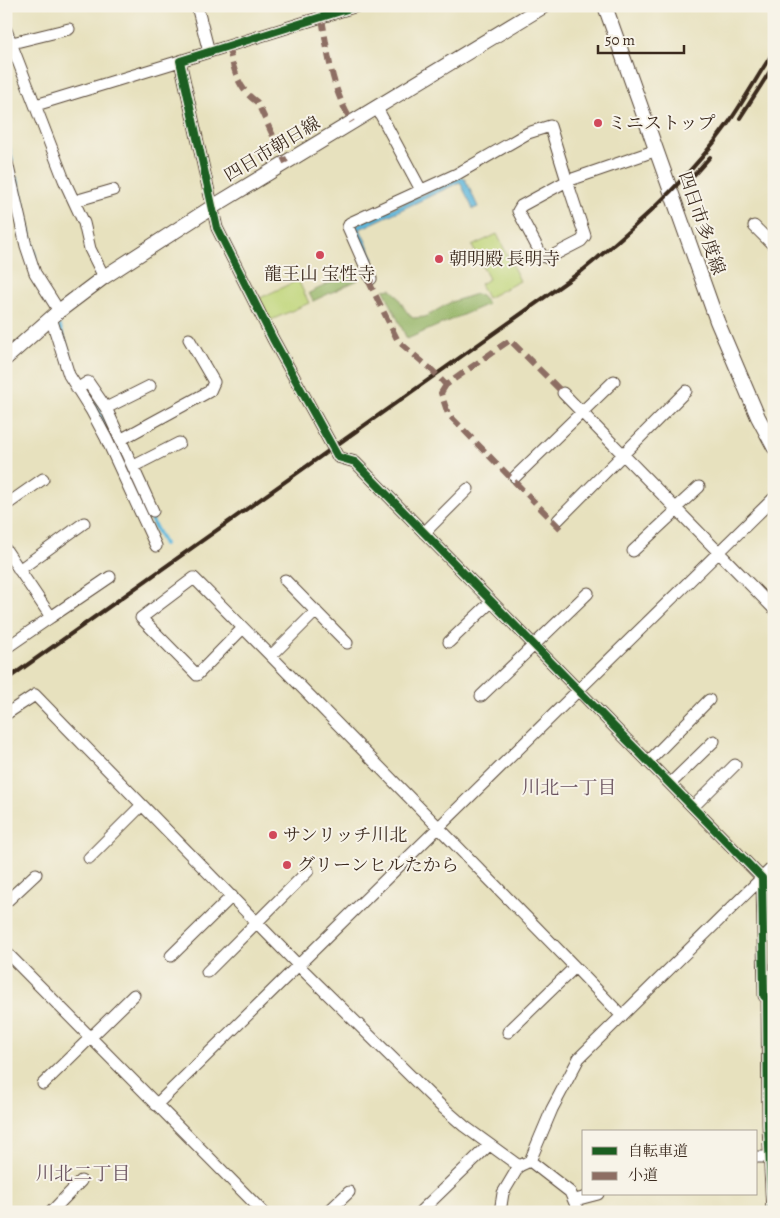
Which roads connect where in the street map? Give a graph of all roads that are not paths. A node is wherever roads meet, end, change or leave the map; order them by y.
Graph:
1 (197, 6) edge
2 (357, 6) edge
3 (544, 6) edge
4 (606, 6) edge
5 (69, 29) dead end
6 (6, 30) edge
7 (11, 48) edge
8 (208, 52) junction
9 (180, 61) junction
10 (36, 105) junction
11 (377, 108) junction
12 (657, 150) junction
13 (6, 160) edge
14 (567, 181) junction
15 (113, 190) dead end
16 (421, 190) junction
17 (75, 201) junction
18 (214, 206) junction
19 (754, 226) dead end
20 (774, 246) edge
21 (104, 277) junction
22 (371, 279) dead end
23 (55, 315) junction
24 (189, 339) dead end
25 (6, 358) edge
26 (614, 381) dead end
27 (81, 386) junction
28 (150, 386) dead end
29 (686, 390) dead end
30 (563, 393) dead end
31 (106, 408) junction
32 (582, 412) junction
33 (122, 439) junction
34 (178, 443) dead end
35 (774, 447) edge
36 (120, 454) junction
37 (622, 454) junction
38 (134, 466) junction
39 (515, 477) dead end
40 (43, 479) dead end
41 (698, 487) dead end
42 (468, 489) dead end
43 (774, 498) edge
44 (6, 505) edge
45 (677, 508) junction
46 (153, 511) dead end
47 (558, 520) dead end
48 (84, 522) dead end
49 (424, 533) junction
50 (156, 546) dead end
51 (6, 550) edge
52 (633, 551) dead end
53 (718, 552) junction
54 (19, 570) junction
55 (110, 577) dead end
56 (285, 580) dead end
57 (588, 593) dead end
58 (491, 602) junction
59 (774, 608) edge
60 (316, 612) junction
61 (51, 617) junction
62 (243, 628) junction
63 (449, 642) dead end
64 (347, 643) dead end
65 (534, 645) junction
66 (6, 648) edge
67 (270, 656) junction
68 (579, 691) junction
69 (481, 696) dead end
70 (709, 700) dead end
71 (6, 714) edge
72 (714, 741) dead end
73 (648, 762) junction
74 (735, 765) dead end
75 (670, 784) junction
76 (142, 805) junction
77 (692, 807) junction
78 (439, 828) junction
79 (89, 858) dead end
80 (774, 866) edge
81 (308, 871) dead end
82 (36, 874) dead end
83 (762, 878) junction
84 (232, 896) junction
85 (6, 902) edge
86 (257, 922) junction
87 (6, 952) edge
88 (171, 956) dead end
89 (299, 966) junction
90 (575, 967) junction
91 (207, 972) dead end
92 (134, 995) dead end
93 (770, 998) edge
94 (622, 1016) junction
95 (771, 1029) edge
96 (508, 1032) dead end
97 (90, 1038) junction
98 (43, 1084) dead end
99 (771, 1089) edge
100 (156, 1105) junction
101 (489, 1145) junction
102 (772, 1156) edge
103 (758, 1157) edge
104 (524, 1163) junction
105 (82, 1181) dead end
106 (349, 1192) dead end
107 (773, 1193) edge
108 (590, 1196) edge
109 (575, 1200) junction
110 (51, 1212) edge
111 (262, 1212) edge
112 (328, 1212) edge
113 (420, 1212) edge
114 (500, 1212) edge
115 (579, 1212) edge
116 (772, 1212) edge

1 - 8 street
2 - 8 street
3 - 11 main road, 四日市朝日線
4 - 12 main road, 四日市多度線
5 - 7 street
6 - 7 street
7 - 10 street
8 - 9 street
9 - 10 street
9 - 18 street
10 - 17 street
11 - 16 street
11 - 18 main road, 四日市朝日線
12 - 14 street
12 - 35 main road, 四日市多度線
13 - 23 street
14 - 14 street
14 - 16 street
15 - 17 street
16 - 22 street
17 - 21 street
18 - 21 main road, 四日市朝日線
18 - 49 street
19 - 20 street
21 - 23 main road, 四日市朝日線
23 - 25 main road, 四日市朝日線
23 - 27 street
24 - 33 street
26 - 32 street
27 - 31 street
27 - 36 street
28 - 31 street
29 - 37 street
30 - 32 street
31 - 33 street
32 - 37 street
32 - 39 street
33 - 36 street
34 - 38 street
36 - 38 street
36 - 50 street
37 - 45 street
37 - 47 street
38 - 46 street
40 - 44 street
41 - 45 street
42 - 49 street
43 - 53 street
45 - 52 street
45 - 53 street
48 - 54 street
49 - 58 street
51 - 54 street
53 - 59 street
53 - 68 street
54 - 61 street
55 - 61 street
56 - 60 street
57 - 65 street
58 - 63 street
58 - 65 street
60 - 64 street
60 - 67 street
61 - 66 street
62 - 62 street
62 - 67 street
65 - 68 street
65 - 69 street
67 - 78 street
68 - 73 street
68 - 78 street
70 - 73 street
71 - 76 street
72 - 75 street
73 - 75 street
74 - 77 street
75 - 77 street
76 - 79 street
76 - 84 street
77 - 83 street
78 - 89 street
78 - 90 street
80 - 83 street
81 - 86 street
82 - 85 street
83 - 93 street
83 - 94 street
84 - 86 street
84 - 88 street
86 - 89 street
86 - 91 street
87 - 97 street
89 - 100 street
89 - 101 street
90 - 94 street
90 - 96 street
92 - 97 street
93 - 95 street
94 - 104 street
95 - 99 street
97 - 98 street
97 - 100 street
99 - 102 street
100 - 111 street
101 - 104 street
101 - 113 street
102 - 103 street
102 - 107 street
104 - 109 street
104 - 114 street
105 - 110 street
106 - 112 street
107 - 116 street
108 - 109 street
109 - 115 street

